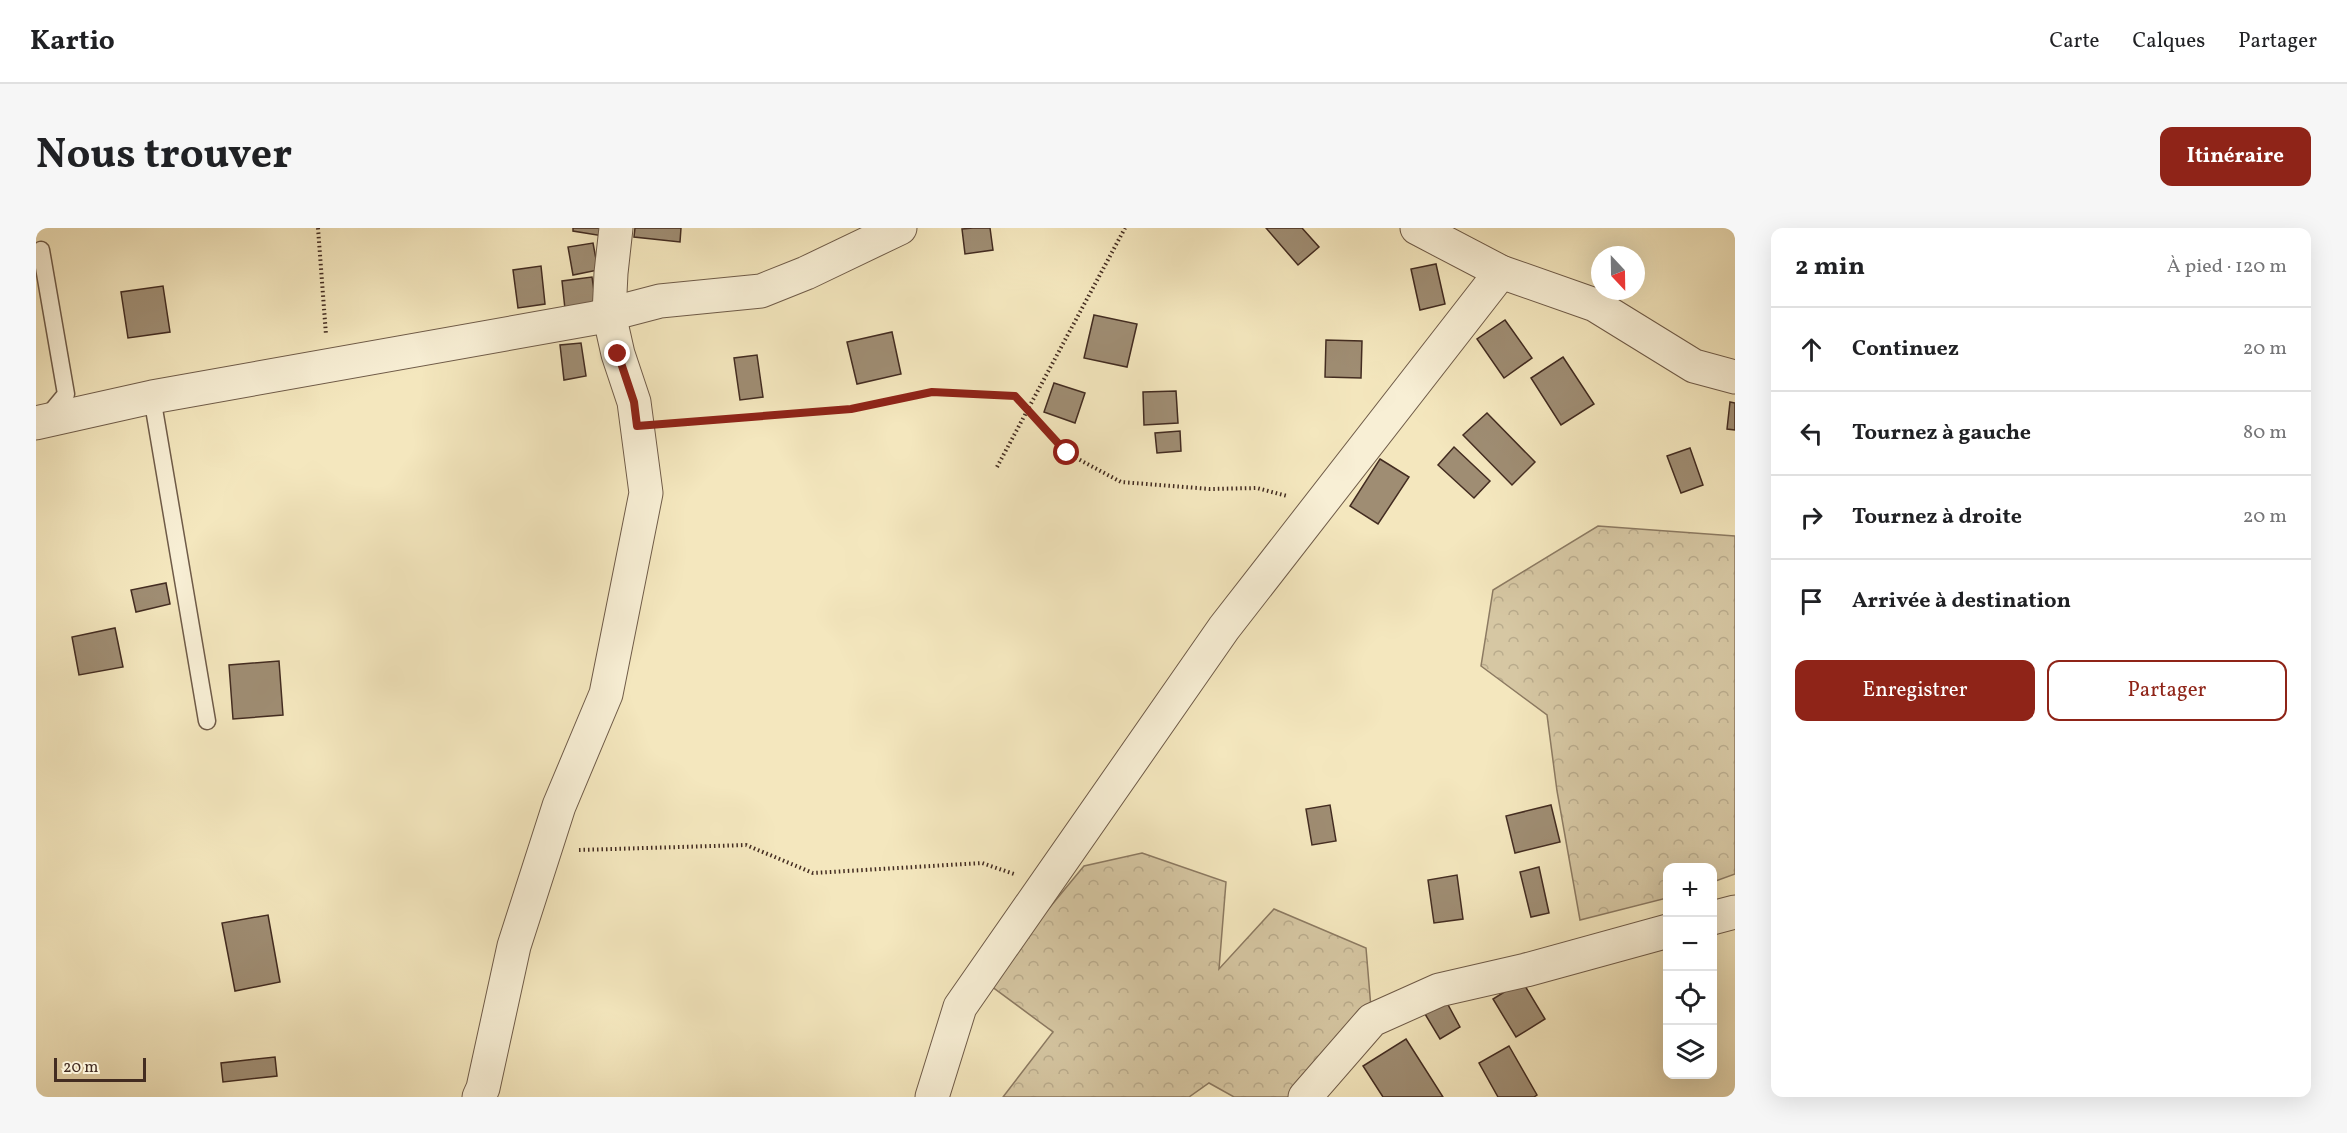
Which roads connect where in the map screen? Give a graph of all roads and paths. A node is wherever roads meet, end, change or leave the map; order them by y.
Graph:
1 (318, 228) edge
2 (616, 228) edge
3 (900, 228) edge
4 (1125, 228) edge
5 (1417, 228) edge
6 (42, 250) dead end
7 (1502, 272) junction
8 (609, 314) junction
9 (329, 365) junction
10 (1735, 377) edge
11 (152, 397) junction
12 (1028, 410) junction
13 (39, 423) edge
14 (637, 426) junction
15 (997, 467) dead end
16 (1321, 504) junction
17 (207, 721) dead end
18 (545, 851) junction
19 (1046, 884) junction
20 (1735, 912) edge
21 (1717, 917) edge
22 (1663, 932) edge
23 (479, 1097) edge
24 (932, 1097) edge
25 (1305, 1097) edge

1 - 9 path
2 - 8 street
3 - 8 street
4 - 12 path
5 - 7 street
6 - 13 lane
7 - 10 street
7 - 16 street
8 - 9 street
8 - 14 street
9 - 11 street
11 - 13 street
11 - 17 lane
12 - 14 path
12 - 15 path
12 - 16 path
14 - 18 street
16 - 19 street
18 - 19 path
18 - 23 street
19 - 24 street
20 - 21 street
22 - 25 street

